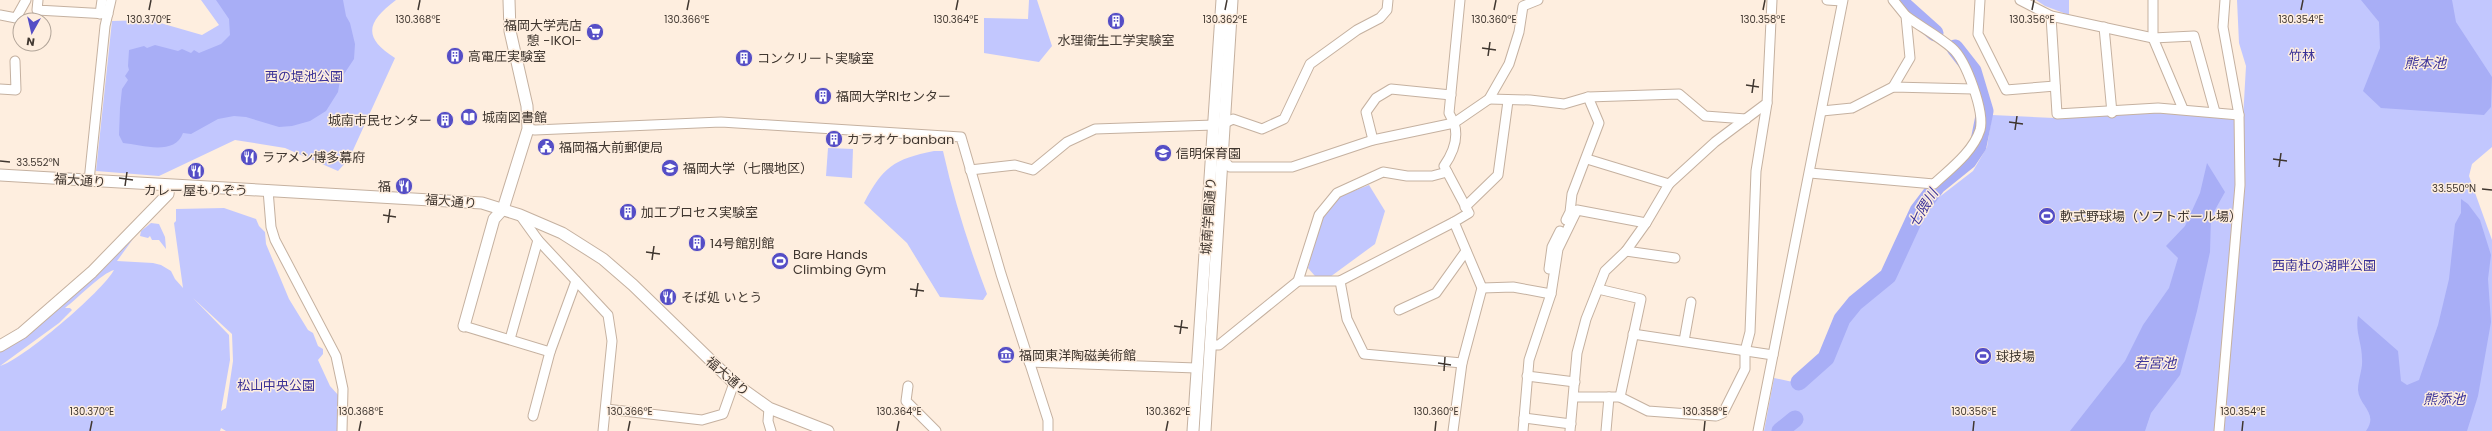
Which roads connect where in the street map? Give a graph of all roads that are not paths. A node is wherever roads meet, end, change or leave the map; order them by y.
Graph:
1 (26, 0) edge
2 (38, 0) edge
3 (102, 0) edge
4 (111, 0) edge
5 (509, 0) edge
6 (1222, 0) edge
7 (1232, 0) edge
8 (1388, 0) edge
9 (1460, 0) edge
10 (1538, 0) edge
11 (1772, 0) edge
12 (1827, 0) edge
13 (1893, 0) edge
14 (1980, 0) edge
15 (2020, 0) edge
16 (2153, 0) edge
17 (2226, 0) edge
18 (1843, 1) edge
19 (1523, 3) edge
20 (104, 14) junction
21 (0, 15) edge
22 (1906, 16) junction
23 (2051, 16) junction
24 (2104, 27) junction
25 (2153, 38) junction
26 (15, 61) dead end
27 (2055, 86) junction
28 (1893, 88) junction
29 (0, 89) edge
30 (1973, 89) junction
31 (1451, 95) junction
32 (1588, 97) junction
33 (1489, 99) junction
34 (1508, 101) junction
35 (1767, 103) junction
36 (2183, 109) junction
37 (1822, 111) junction
38 (2112, 112) junction
39 (2215, 112) junction
40 (2239, 115) junction
41 (1746, 119) junction
42 (1454, 123) junction
43 (1219, 124) junction
44 (528, 129) junction
45 (1373, 140) junction
46 (1222, 159) junction
47 (1587, 159) junction
48 (970, 170) junction
49 (1447, 172) junction
50 (1810, 173) junction
51 (0, 175) edge
52 (89, 181) junction
53 (1669, 184) junction
54 (168, 186) junction
55 (268, 190) junction
56 (1465, 207) junction
57 (503, 210) junction
58 (520, 215) junction
59 (1454, 222) junction
60 (1646, 223) junction
61 (538, 240) junction
62 (1626, 250) junction
63 (1466, 251) junction
64 (1676, 258) dead end
65 (1549, 269) dead end
66 (576, 281) junction
67 (1298, 281) junction
68 (1340, 282) junction
69 (1482, 288) junction
70 (1598, 289) junction
71 (1551, 294) junction
72 (1691, 302) dead end
73 (1399, 310) dead end
74 (464, 326) joint
75 (1633, 334) junction
76 (510, 339) junction
77 (1684, 342) junction
78 (1211, 345) junction
79 (0, 346) edge
80 (1745, 351) junction
81 (550, 352) junction
82 (1773, 355) junction
83 (1029, 362) junction
84 (1462, 363) junction
85 (1196, 368) junction
86 (1527, 376) junction
87 (1575, 382) junction
88 (734, 383) junction
89 (908, 386) dead end
90 (1574, 397) junction
91 (1609, 397) junction
92 (1620, 397) junction
93 (769, 408) junction
94 (606, 409) junction
95 (533, 416) dead end
96 (1524, 418) junction
97 (1570, 428) edge
98 (342, 431) edge
99 (603, 431) edge
100 (771, 431) edge
101 (828, 431) edge
102 (936, 431) edge
103 (1048, 431) edge
104 (1193, 431) edge
105 (1205, 431) edge
106 (1453, 431) edge
107 (1523, 431) edge
108 (1606, 431) edge
109 (1758, 431) edge
110 (2219, 431) edge

1 - 21 street
2 - 20 street
3 - 20 street
4 - 20 street
5 - 44 street
6 - 43 street, 城南学園通り
7 - 43 street, 城南学園通り
8 - 43 street
9 - 31 street
10 - 19 street
11 - 35 street
12 - 18 street
13 - 22 street
14 - 27 street
15 - 23 street
16 - 25 street
17 - 40 street
18 - 37 street
19 - 33 street
20 - 52 street
22 - 28 street
22 - 30 street
23 - 24 street
23 - 27 street
24 - 25 street
24 - 38 street
25 - 36 street
25 - 39 street
26 - 29 street
27 - 38 street
28 - 30 street
28 - 37 street
30 - 50 street
31 - 42 street
31 - 45 street
32 - 34 street
32 - 41 street
32 - 47 street
33 - 34 street
33 - 42 street
34 - 56 street
35 - 41 street
35 - 80 street
36 - 38 street
36 - 39 street
37 - 50 street
39 - 40 street
40 - 110 street
41 - 53 street
42 - 45 street
42 - 49 street
43 - 46 street, 城南学園通り
43 - 48 street
43 - 85 street, 城南学園通り
44 - 48 street
44 - 57 street
45 - 46 street
46 - 78 street, 城南学園通り
47 - 53 street
47 - 65 street
48 - 83 street
49 - 56 street
49 - 67 street
50 - 82 street
51 - 52 street, 福大通り
52 - 54 street, 福大通り
53 - 60 street
54 - 55 street, 福大通り
54 - 79 street
55 - 57 street, 福大通り
55 - 98 street
56 - 59 street
57 - 58 street, 福大通り
57 - 74 street
58 - 61 street
58 - 88 street, 福大通り
59 - 63 street
59 - 68 street
60 - 62 street
60 - 71 street
61 - 66 street
61 - 76 street
62 - 64 street
62 - 70 street
63 - 69 street
63 - 73 street
66 - 81 street
66 - 94 street
67 - 68 street
67 - 78 street
68 - 84 street
69 - 71 street
69 - 84 street
70 - 75 street
70 - 87 street
71 - 86 street
72 - 77 street
74 - 76 street
75 - 77 street
75 - 92 street
76 - 81 street
77 - 80 street
78 - 105 street, 城南学園通り
80 - 82 street
80 - 92 street
81 - 95 street
82 - 109 street
83 - 85 street
83 - 103 street
84 - 106 street
85 - 104 street, 城南学園通り
86 - 87 street
86 - 96 street
87 - 90 street
88 - 93 street, 福大通り
88 - 94 street
89 - 102 street
90 - 91 street
90 - 97 street
91 - 92 street
91 - 108 street
93 - 100 street
93 - 101 street, 福大通り
94 - 99 street
96 - 97 street
96 - 107 street

